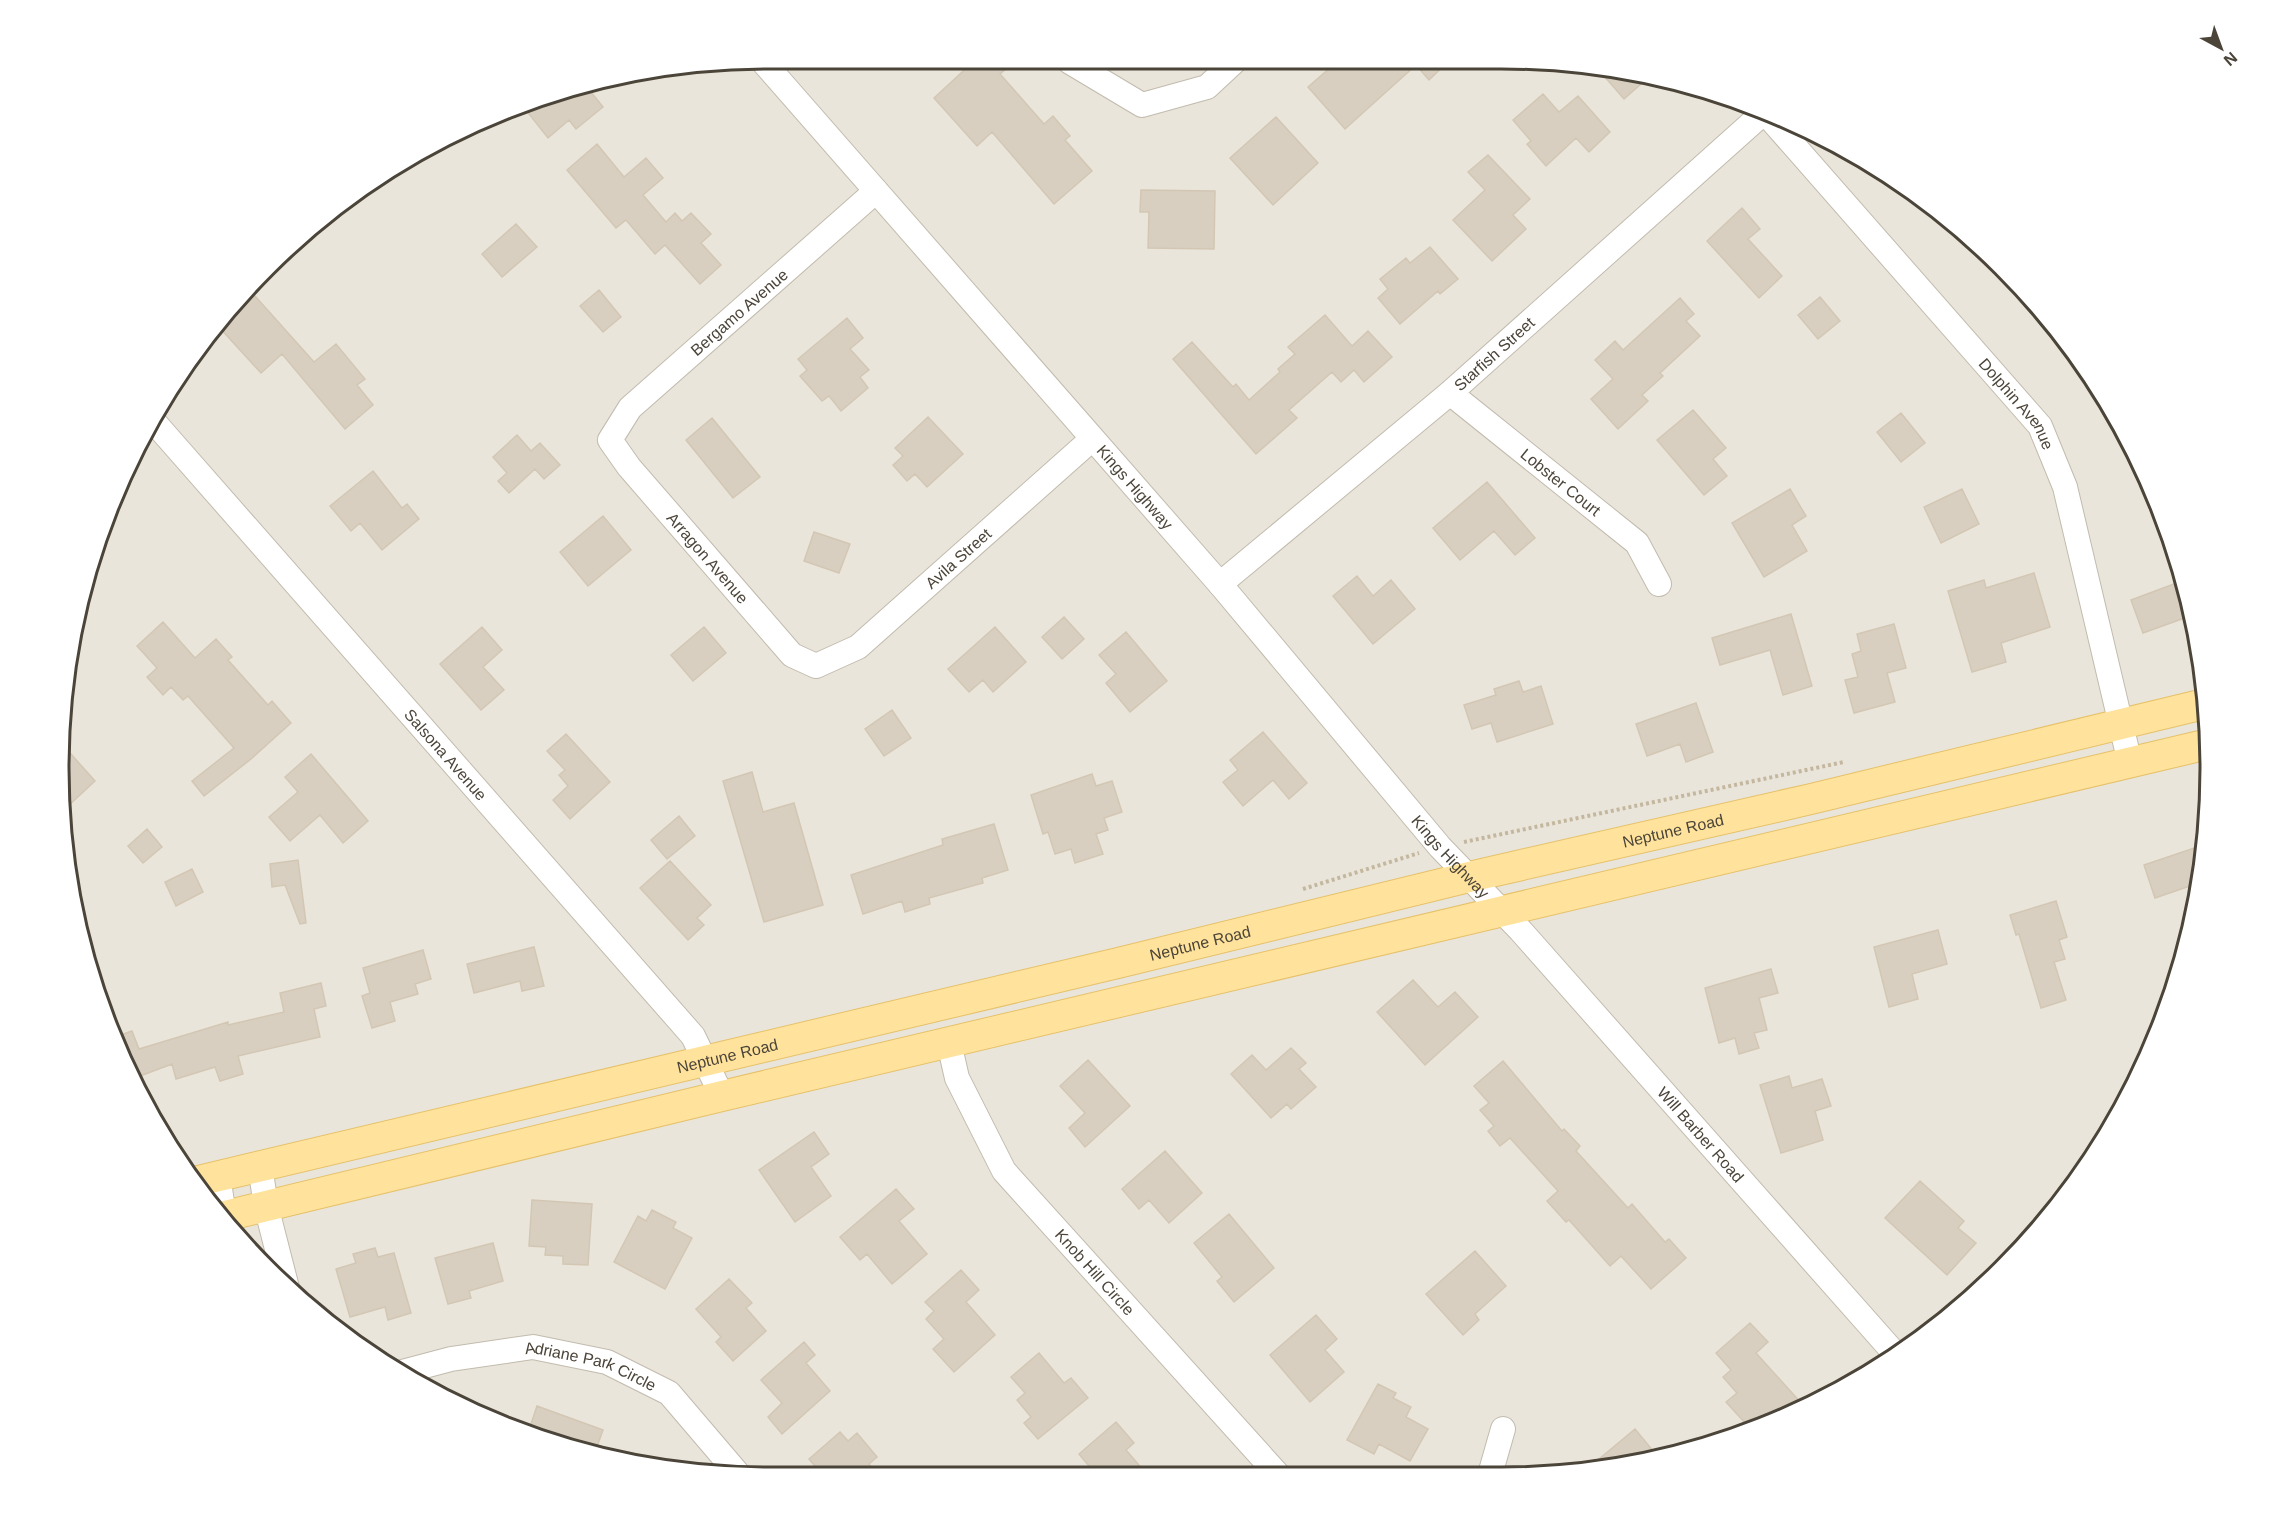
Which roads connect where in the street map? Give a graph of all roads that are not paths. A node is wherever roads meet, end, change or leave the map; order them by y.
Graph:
1 (769, 69) edge
2 (1082, 69) edge
3 (1226, 69) edge
4 (1758, 118) edge
5 (1777, 126) edge
6 (876, 191) junction
7 (1450, 393) junction
8 (158, 427) edge
9 (1092, 439) junction
10 (610, 440) joint
11 (1220, 584) junction
12 (1659, 584) dead end
13 (816, 666) joint
14 (2197, 706) edge
15 (2120, 723) junction
16 (2200, 746) edge
17 (2130, 763) junction
18 (1469, 877) junction
19 (1503, 913) junction
20 (949, 1043) junction
21 (705, 1061) junction
22 (722, 1096) junction
23 (260, 1166) junction
24 (208, 1178) edge
25 (218, 1200) edge
26 (266, 1206) junction
27 (230, 1214) edge
28 (282, 1270) edge
29 (1891, 1348) edge
30 (412, 1369) edge
31 (1503, 1429) dead end
32 (732, 1466) edge
33 (1271, 1467) edge
34 (1492, 1467) edge

1 - 6 street, Kings Highway
2 - 3 street
4 - 7 street, Starfish Street
5 - 15 street, Dolphin Avenue
6 - 9 street, Kings Highway
6 - 10 street, Bergamo Avenue
7 - 11 street, Starfish Street
7 - 12 street, Lobster Court
8 - 21 street, Salsona Avenue
9 - 11 street, Kings Highway
9 - 13 street, Avila Street
10 - 13 street, Arragon Avenue
11 - 18 street, Kings Highway
14 - 15 main road, Neptune Road
15 - 17 street, Dolphin Avenue
15 - 18 main road, Neptune Road
16 - 17 main road
17 - 19 main road
18 - 19 street, Kings Highway
18 - 21 main road, Neptune Road
19 - 20 main road
19 - 29 street, Will Barber Road
20 - 22 main road
20 - 33 street, Knob Hill Circle
21 - 22 street, Salsona Avenue
21 - 23 main road, Neptune Road
22 - 26 main road
23 - 24 main road, Neptune Road
23 - 26 street
24 - 25 street
26 - 27 main road
26 - 28 street
30 - 32 street, Adriane Park Circle
31 - 34 street

